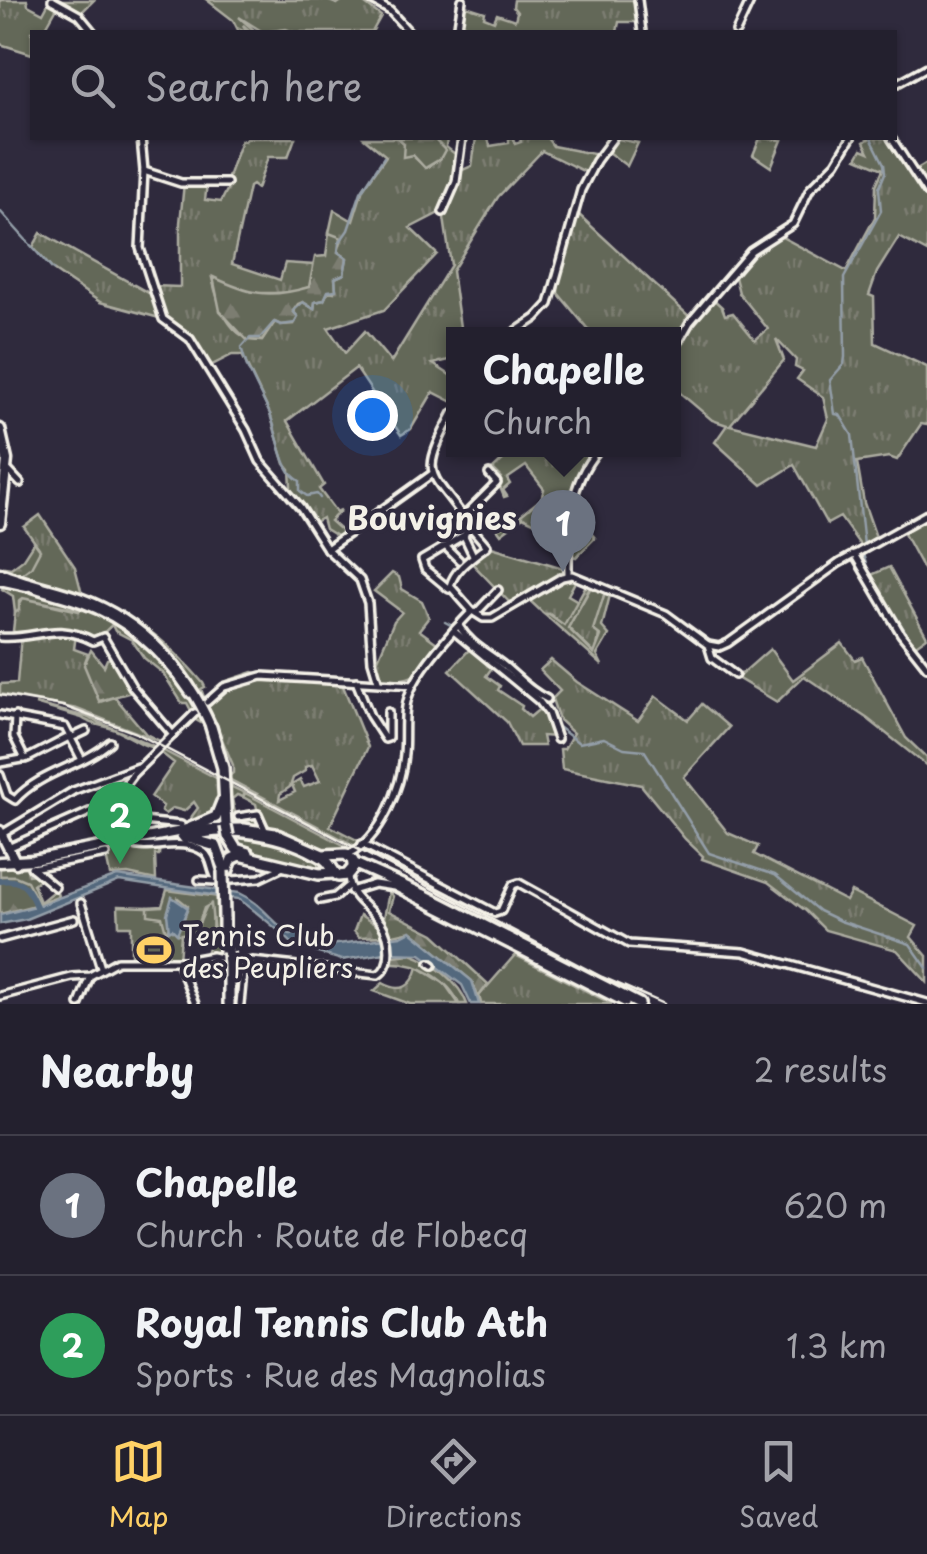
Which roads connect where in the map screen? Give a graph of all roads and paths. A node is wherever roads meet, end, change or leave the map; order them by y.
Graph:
1 (52, 0) edge
2 (372, 0) edge
3 (462, 0) edge
4 (638, 0) edge
5 (750, 0) edge
6 (92, 30) edge
7 (407, 30) edge
8 (457, 30) edge
9 (642, 30) edge
10 (737, 30) edge
11 (927, 67) edge
12 (897, 83) edge
13 (141, 140) edge
14 (462, 140) edge
15 (611, 140) edge
16 (850, 140) edge
17 (892, 140) edge
18 (144, 171) junction
19 (227, 184) dead end
20 (927, 192) edge
21 (444, 212) dead end
22 (522, 327) edge
23 (681, 338) edge
24 (446, 426) edge
25 (0, 428) edge
26 (593, 457) edge
27 (6, 468) junction
28 (432, 474) junction
29 (489, 474) dead end
30 (20, 482) dead end
31 (927, 514) edge
32 (463, 516) junction
33 (0, 523) edge
34 (468, 524) junction
35 (464, 536) junction
36 (446, 547) junction
37 (327, 550) junction
38 (854, 554) junction
39 (473, 555) junction
40 (459, 560) dead end
41 (0, 573) edge
42 (568, 575) junction
43 (0, 580) edge
44 (26, 586) junction
45 (42, 586) junction
46 (498, 590) dead end
47 (452, 591) junction
48 (474, 612) junction
49 (457, 629) junction
50 (0, 637) edge
51 (708, 645) junction
52 (927, 667) edge
53 (735, 675) dead end
54 (356, 681) junction
55 (378, 681) junction
56 (413, 685) junction
57 (547, 699) dead end
58 (207, 702) dead end
59 (388, 712) dead end
60 (195, 713) dead end
61 (0, 716) edge
62 (15, 716) junction
63 (211, 727) junction
64 (86, 731) dead end
65 (173, 735) junction
66 (69, 737) junction
67 (557, 738) dead end
68 (110, 742) dead end
69 (214, 743) junction
70 (26, 759) junction
71 (82, 759) junction
72 (0, 763) edge
73 (141, 766) junction
74 (0, 775) edge
75 (223, 800) junction
76 (106, 806) junction
77 (238, 817) dead end
78 (225, 832) junction
79 (266, 832) junction
80 (1, 833) edge
81 (185, 836) junction
82 (127, 843) junction
83 (362, 844) junction
84 (106, 854) dead end
85 (8, 859) edge
86 (31, 866) junction
87 (286, 866) junction
88 (345, 870) junction
89 (223, 872) junction
90 (199, 880) dead end
91 (55, 887) dead end
92 (320, 900) dead end
93 (80, 903) dead end
94 (79, 917) junction
95 (0, 939) edge
96 (178, 962) junction
97 (244, 963) junction
98 (101, 968) junction
99 (90, 976) junction
100 (81, 978) junction
101 (87, 984) junction
102 (0, 996) edge
103 (927, 1003) edge
104 (79, 1004) edge
105 (196, 1004) edge
106 (227, 1004) edge
107 (240, 1004) edge
108 (626, 1004) edge
109 (639, 1004) edge

1 - 6 street
2 - 7 street
3 - 8 street
4 - 9 street
5 - 10 street
11 - 12 street
13 - 18 street
14 - 21 street
15 - 22 street
16 - 23 street
17 - 20 street
18 - 19 street
18 - 37 street
24 - 28 street
25 - 27 main road
26 - 42 street
27 - 30 street
27 - 33 main road
28 - 32 street
28 - 37 street
29 - 32 street
31 - 38 street
32 - 34 street
34 - 35 street
34 - 39 street
35 - 36 street
35 - 39 street
36 - 40 street
36 - 47 street
37 - 55 street
38 - 51 street
38 - 52 street
39 - 47 street
41 - 45 main road
42 - 48 street
42 - 51 street
43 - 44 main road
44 - 45 main road
44 - 69 street
45 - 63 main road
46 - 48 street
47 - 48 street
48 - 49 street
49 - 56 street
49 - 57 street
49 - 67 street
50 - 65 street
51 - 53 street
54 - 55 street
54 - 58 street
54 - 59 street
55 - 56 street
56 - 83 street
60 - 65 street
61 - 62 street
62 - 66 street
62 - 70 street
63 - 69 highway
63 - 78 highway
64 - 66 street
65 - 73 street
66 - 70 street
66 - 71 street
68 - 71 street
69 - 75 highway
70 - 72 street
71 - 74 street
73 - 76 street
73 - 80 street
75 - 78 highway
75 - 81 highway
76 - 81 street
76 - 85 street
77 - 79 street
78 - 88 highway
78 - 89 highway
79 - 81 highway
79 - 88 highway
80 - 85 main road
81 - 82 main road
81 - 82 street
81 - 85 main road
81 - 88 highway
81 - 89 street
81 - 89 highway
82 - 86 main road
83 - 88 street
83 - 103 street
84 - 86 street
85 - 86 main road
86 - 91 street
87 - 88 highway
87 - 89 street
87 - 89 highway
88 - 92 street
88 - 97 street
88 - 108 street
88 - 109 highway
89 - 90 street
89 - 106 highway, bridge
93 - 94 street
94 - 95 street
94 - 98 street
96 - 97 street
96 - 98 street
96 - 105 street
97 - 107 street
98 - 99 street
99 - 100 street
99 - 101 street
100 - 101 street
100 - 102 street
101 - 104 street

